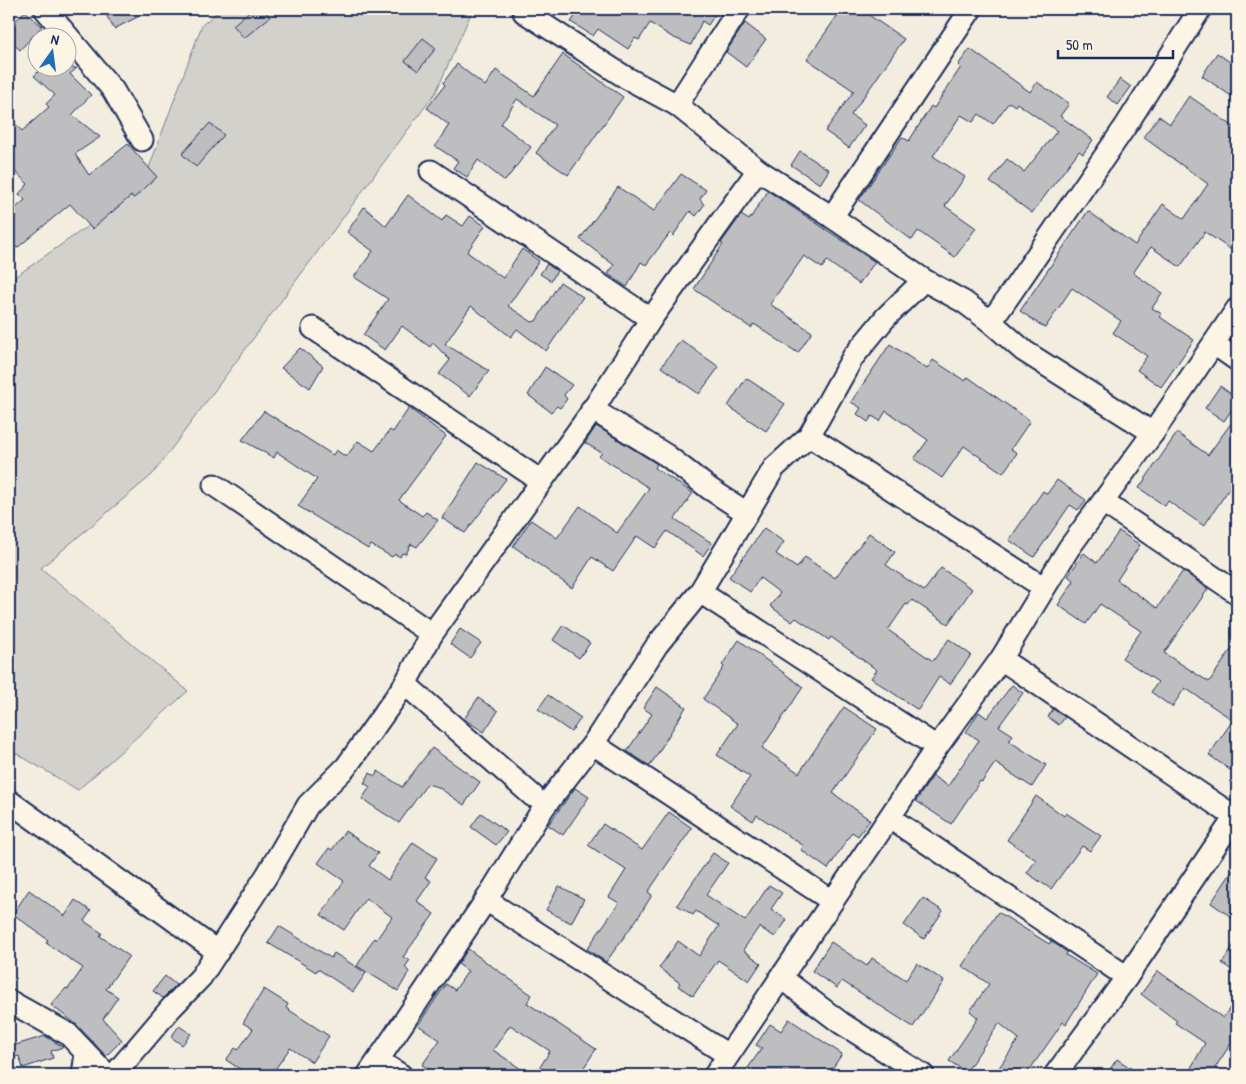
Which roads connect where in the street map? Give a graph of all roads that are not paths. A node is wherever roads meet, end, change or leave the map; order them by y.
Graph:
1 (45, 9) edge
2 (526, 9) edge
3 (739, 9) edge
4 (971, 9) edge
5 (1200, 9) edge
6 (677, 105) junction
7 (142, 140) dead end
8 (431, 170) dead end
9 (758, 170) junction
10 (832, 217) junction
11 (924, 280) junction
12 (1237, 309) edge
13 (651, 319) junction
14 (991, 322) junction
15 (313, 328) dead end
16 (1214, 344) junction
17 (1237, 360) edge
18 (592, 409) junction
19 (1153, 433) junction
20 (809, 436) junction
21 (541, 481) junction
22 (214, 486) dead end
23 (1103, 502) junction
24 (747, 513) junction
25 (1043, 587) junction
26 (700, 592) junction
27 (1237, 593) edge
28 (432, 634) junction
29 (1001, 659) junction
30 (404, 684) junction
31 (593, 744) junction
32 (937, 747) junction
33 (533, 796) dead end
34 (9, 801) edge
35 (1236, 816) edge
36 (890, 818) junction
37 (486, 900) junction
38 (832, 902) junction
39 (218, 952) junction
40 (780, 977) junction
41 (1127, 977) junction
42 (9, 1001) edge
43 (86, 1053) junction
44 (728, 1055) junction
45 (374, 1068) edge
46 (83, 1075) edge
47 (107, 1075) edge
48 (114, 1075) edge
49 (401, 1075) edge
50 (715, 1075) edge
51 (923, 1075) edge
52 (1055, 1075) edge

1 - 7 street
2 - 6 street
3 - 6 street
4 - 10 street
5 - 14 street
6 - 9 street
8 - 13 street
9 - 10 street
9 - 13 street
10 - 11 street
11 - 14 street
11 - 20 street
12 - 16 street
13 - 18 street
14 - 19 street
15 - 21 street
16 - 17 street
16 - 19 street
18 - 21 street
18 - 24 street
19 - 23 street
20 - 24 street
20 - 25 street
21 - 28 street
22 - 28 street
23 - 25 street
23 - 27 street
24 - 26 street
25 - 29 street
26 - 31 street
26 - 32 street
28 - 30 street
29 - 32 street
29 - 35 street
30 - 33 street
30 - 39 street
31 - 37 street
31 - 38 street
32 - 36 street
34 - 39 street
35 - 41 street
36 - 38 street
36 - 41 street
37 - 44 street
37 - 45 street
38 - 40 street
39 - 48 street
40 - 44 street
40 - 51 street
41 - 52 street
42 - 43 street
43 - 46 street
43 - 47 street
44 - 50 street
45 - 49 street

